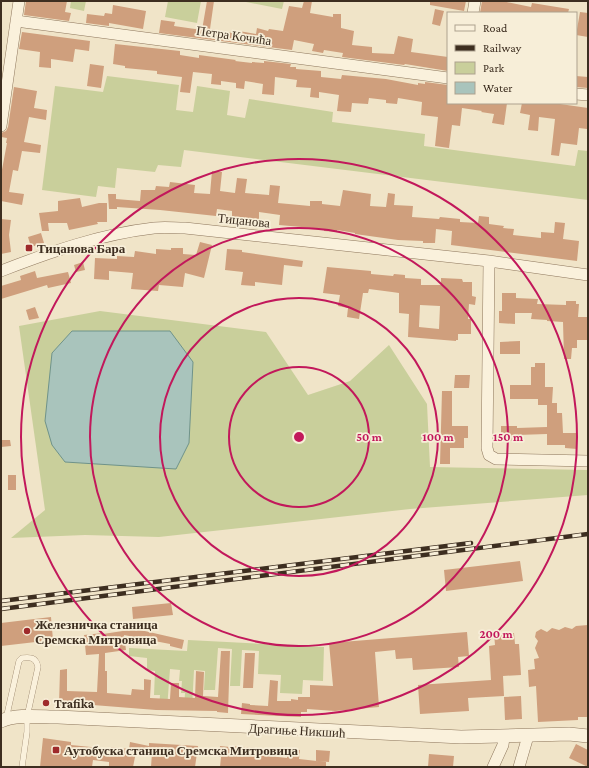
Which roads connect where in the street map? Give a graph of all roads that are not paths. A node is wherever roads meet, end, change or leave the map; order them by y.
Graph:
1 (19, 1) edge
2 (475, 1) edge
3 (473, 12) edge
4 (16, 21) junction
5 (447, 78) edge
6 (577, 94) edge
7 (588, 96) edge
8 (1, 126) edge
9 (489, 261) junction
10 (1, 271) edge
11 (588, 275) edge
12 (588, 461) edge
13 (27, 717) junction
14 (3, 720) edge
15 (528, 736) junction
16 (588, 736) edge
17 (504, 737) junction
18 (22, 767) edge
19 (493, 767) edge
20 (519, 767) edge

1 - 4 street
2 - 3 street
4 - 5 street, Петра Кочића
4 - 8 street
6 - 7 street
9 - 10 street, Тицанова
9 - 11 street, Тицанова
9 - 12 street
13 - 14 street, Драгиње Никшић
13 - 14 lane
13 - 17 street, Драгиње Никшић
13 - 18 lane
15 - 16 street, Драгиње Никшић
15 - 17 street, Драгиње Никшић
15 - 20 street
17 - 19 street

